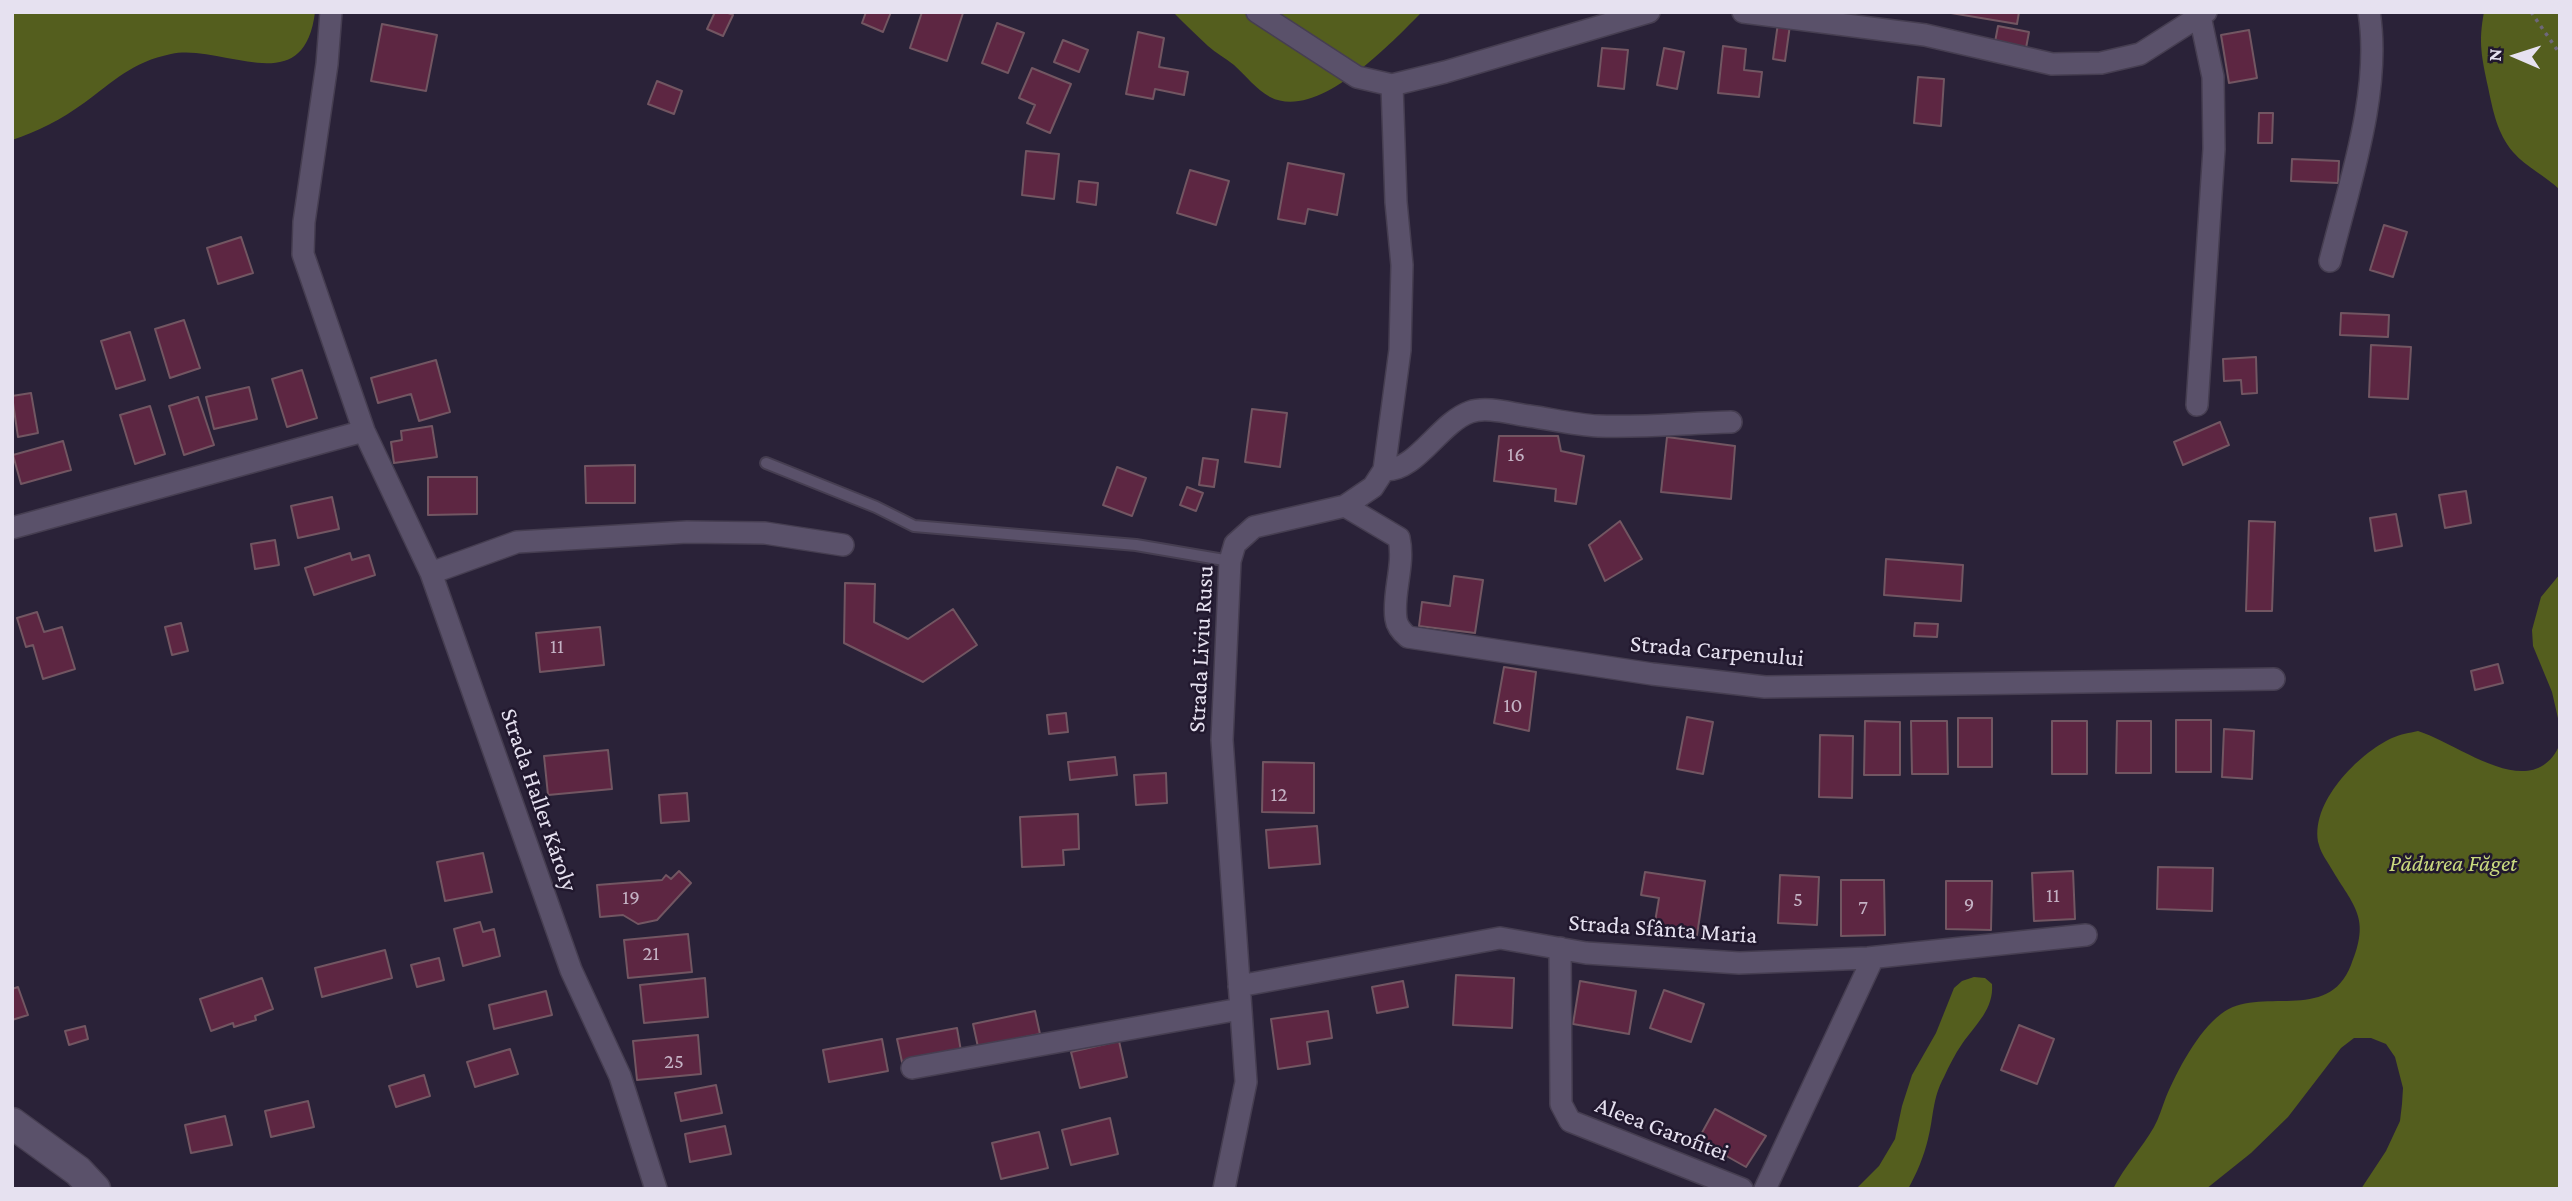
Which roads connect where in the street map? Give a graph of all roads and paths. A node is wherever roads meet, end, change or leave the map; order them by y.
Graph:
1 (331, 12) edge
2 (1257, 12) edge
3 (1649, 12) edge
4 (1743, 12) edge
5 (2370, 12) edge
6 (2531, 12) edge
7 (2203, 14) edge
8 (2560, 54) edge
9 (1392, 85) junction
10 (2330, 261) dead end
11 (2197, 405) dead end
12 (1731, 422) dead end
13 (364, 431) junction
14 (766, 463) dead end
15 (1384, 470) junction
16 (1345, 506) junction
17 (12, 528) edge
18 (843, 545) dead end
19 (1230, 561) junction
20 (430, 573) junction
21 (2274, 679) dead end
22 (2086, 935) dead end
23 (1560, 948) junction
24 (1873, 958) junction
25 (1239, 986) junction
26 (1240, 1009) junction
27 (912, 1068) dead end
28 (12, 1123) edge
29 (95, 1189) edge
30 (656, 1189) edge
31 (1224, 1189) edge
32 (1742, 1189) edge
33 (1765, 1189) edge

1 - 13 street, Strada Haller Károly
2 - 9 street
3 - 9 street
4 - 7 street
5 - 10 street
6 - 8 path
7 - 11 street
9 - 15 street
12 - 15 street
13 - 17 street
13 - 20 street, Strada Haller Károly
14 - 19 lane
15 - 16 street, Strada Liviu Rusu
16 - 19 street, Strada Liviu Rusu
16 - 21 street, Strada Carpenului
18 - 20 street
19 - 25 street, Strada Liviu Rusu
20 - 30 street, Strada Haller Károly
22 - 24 street, Strada Sfânta Maria
23 - 24 street, Strada Sfânta Maria
23 - 25 street, Strada Sfânta Maria
23 - 32 street, Aleea Garofitei
24 - 33 street
25 - 26 street, Strada Liviu Rusu
26 - 27 street
26 - 31 street, Strada Liviu Rusu
28 - 29 main road

